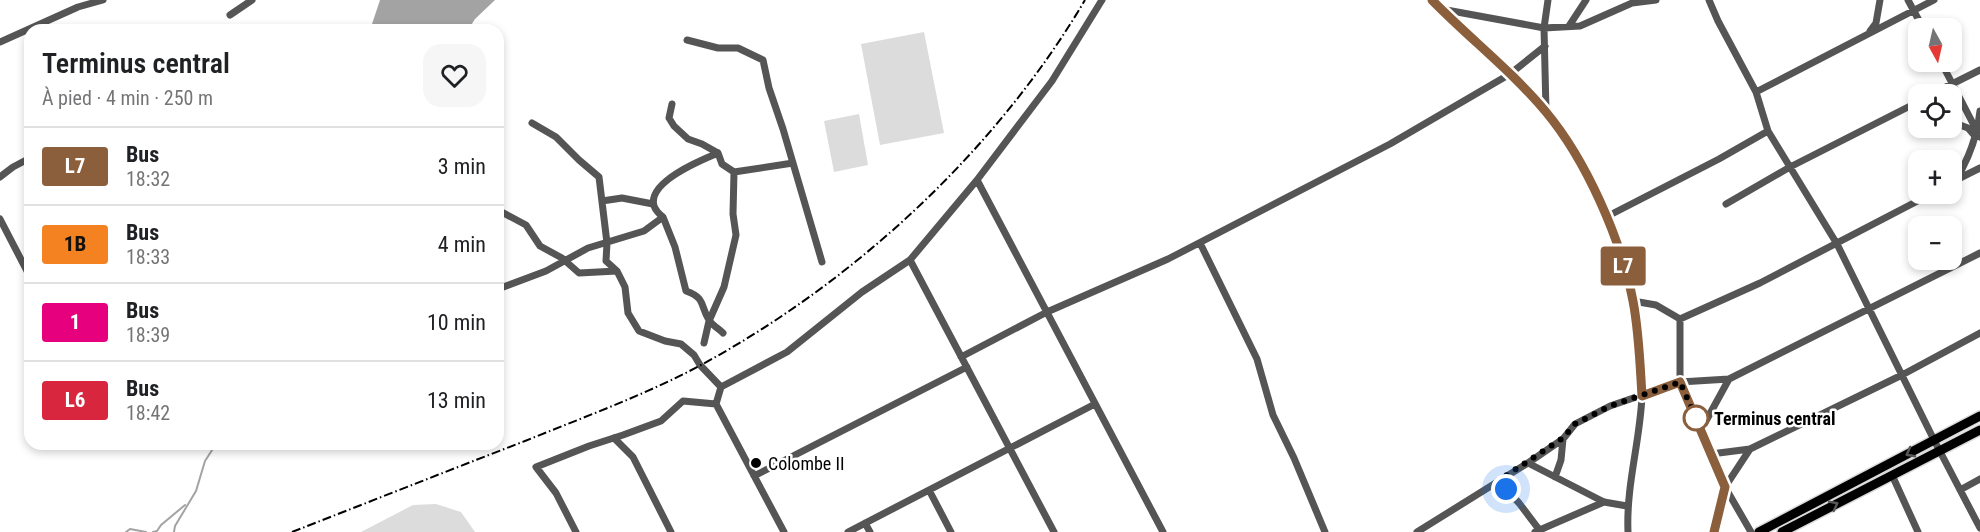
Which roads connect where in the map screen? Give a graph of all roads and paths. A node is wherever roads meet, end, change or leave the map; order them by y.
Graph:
1 (103, 0) edge
2 (252, 0) edge
3 (1102, 0) edge
4 (1432, 0) edge
5 (1548, 0) edge
6 (1586, 0) edge
7 (1656, 0) edge
8 (1708, 0) edge
9 (1880, 0) edge
10 (1908, 0) edge
11 (1934, 0) edge
12 (1633, 1) edge
13 (1440, 8) junction
14 (1914, 10) junction
15 (230, 15) dead end
16 (1918, 18) edge
17 (40, 24) edge
18 (1569, 26) junction
19 (1544, 28) junction
20 (24, 31) edge
21 (1868, 34) junction
22 (687, 40) dead end
23 (0, 42) edge
24 (1545, 46) junction
25 (1980, 70) edge
26 (1946, 72) edge
27 (1510, 74) junction
28 (1953, 84) joint
29 (1756, 92) junction
30 (1962, 101) edge
31 (672, 104) dead end
32 (1908, 107) edge
33 (1902, 110) junction
34 (1908, 110) edge
35 (1546, 111) junction
36 (1980, 111) edge
37 (532, 123) dead end
38 (1962, 126) edge
39 (1768, 131) junction
40 (1979, 134) edge
41 (718, 153) junction
42 (24, 162) edge
43 (793, 163) junction
44 (1790, 167) junction
45 (1980, 168) edge
46 (1962, 169) edge
47 (734, 172) junction
48 (0, 177) edge
49 (1962, 177) edge
50 (977, 180) junction
51 (602, 201) junction
52 (653, 204) junction
53 (1726, 204) dead end
54 (1912, 204) edge
55 (504, 213) edge
56 (663, 217) junction
57 (1606, 217) junction
58 (1, 222) edge
59 (607, 243) junction
60 (1200, 243) junction
61 (1837, 244) junction
62 (1980, 252) edge
63 (910, 260) junction
64 (565, 261) junction
65 (822, 262) dead end
66 (24, 265) edge
67 (617, 271) junction
68 (504, 287) edge
69 (1633, 301) junction
70 (1869, 309) junction
71 (1047, 312) junction
72 (1680, 319) junction
73 (709, 321) junction
74 (723, 333) dead end
75 (1980, 333) edge
76 (704, 343) dead end
77 (961, 357) junction
78 (967, 367) junction
79 (1902, 375) junction
80 (1729, 379) junction
81 (1680, 382) junction
82 (721, 387) junction
83 (1642, 396) junction
84 (716, 404) junction
85 (1095, 404) junction
86 (1980, 416) edge
87 (1701, 430) junction
88 (1980, 430) edge
89 (614, 438) junction
90 (1563, 438) junction
91 (1934, 440) junction
92 (1010, 448) junction
93 (1750, 449) junction
94 (1940, 452) junction
95 (1711, 454) junction
96 (1528, 464) junction
97 (1892, 475) junction
98 (754, 476) junction
99 (1555, 477) junction
100 (1980, 479) edge
101 (1498, 481) junction
102 (1725, 487) junction
103 (929, 490) junction
104 (1960, 490) junction
105 (1604, 502) junction
106 (1627, 506) junction
107 (866, 523) junction
108 (1980, 528) edge
109 (1538, 531) edge
110 (576, 532) edge
111 (671, 532) edge
112 (784, 532) edge
113 (848, 532) edge
114 (870, 532) edge
115 (951, 532) edge
116 (1054, 532) edge
117 (1163, 532) edge
118 (1325, 532) edge
119 (1417, 532) edge
120 (1628, 532) edge
121 (1714, 532) edge
122 (1751, 532) edge
123 (1759, 532) edge
124 (1782, 532) edge
125 (1918, 532) edge

1 - 17 street
2 - 15 street
3 - 50 street
4 - 13 street
5 - 19 street
6 - 18 street
7 - 12 street
8 - 29 street
9 - 21 street
10 - 14 street
11 - 14 street
12 - 18 street
13 - 19 street
13 - 27 street
14 - 16 street
14 - 21 street
18 - 19 street
19 - 24 street
20 - 23 street
21 - 29 street
22 - 43 street
24 - 27 street
24 - 35 street
25 - 28 street
26 - 28 street
27 - 35 street
27 - 60 street
29 - 39 street
30 - 40 street
31 - 41 street
32 - 33 street
33 - 34 street
33 - 44 street
35 - 57 street
36 - 40 street
37 - 51 street
38 - 40 street
39 - 44 street
39 - 57 street
40 - 46 street
41 - 47 street
41 - 52 street
42 - 48 street
43 - 47 street
43 - 65 street
44 - 53 street
44 - 61 street
45 - 49 street
47 - 73 street
50 - 63 street
50 - 71 street
51 - 52 street
51 - 59 street
52 - 56 street
54 - 61 street
55 - 64 street
56 - 59 street
56 - 73 street
57 - 69 street
58 - 66 street
59 - 64 street
59 - 67 street
60 - 71 street
60 - 118 street
61 - 70 street
61 - 72 street
62 - 70 street
63 - 77 street
63 - 82 street
64 - 67 street
64 - 68 street
67 - 82 street
69 - 72 street
69 - 83 street
70 - 79 street
70 - 80 street
71 - 77 street
71 - 85 street
72 - 81 street
73 - 74 street
73 - 76 street
75 - 79 street
77 - 78 street
78 - 92 street
78 - 98 street
79 - 91 street
79 - 93 street
80 - 81 street
80 - 87 street
81 - 83 street
81 - 87 street
82 - 84 street
83 - 90 street
83 - 106 street
84 - 89 street
84 - 98 street
85 - 92 street
85 - 117 street
86 - 91 main road
87 - 95 street
88 - 94 main road
89 - 110 street
89 - 111 street
90 - 96 street
90 - 99 street
91 - 94 street
91 -> 123 main road
92 - 103 street
92 - 116 street
93 - 95 street
93 - 102 street
94 - 97 main road
94 - 104 street
95 - 102 street
96 - 99 street
96 - 101 street
124 -> 97 main road
97 - 125 street
98 - 112 street
99 - 105 street
100 - 104 street
101 - 109 street
101 - 119 street
102 - 121 street
102 - 122 street
103 - 107 street
103 - 115 street
104 - 108 street
105 - 106 street
105 - 109 street
106 - 120 street
107 - 113 street
107 - 114 street

